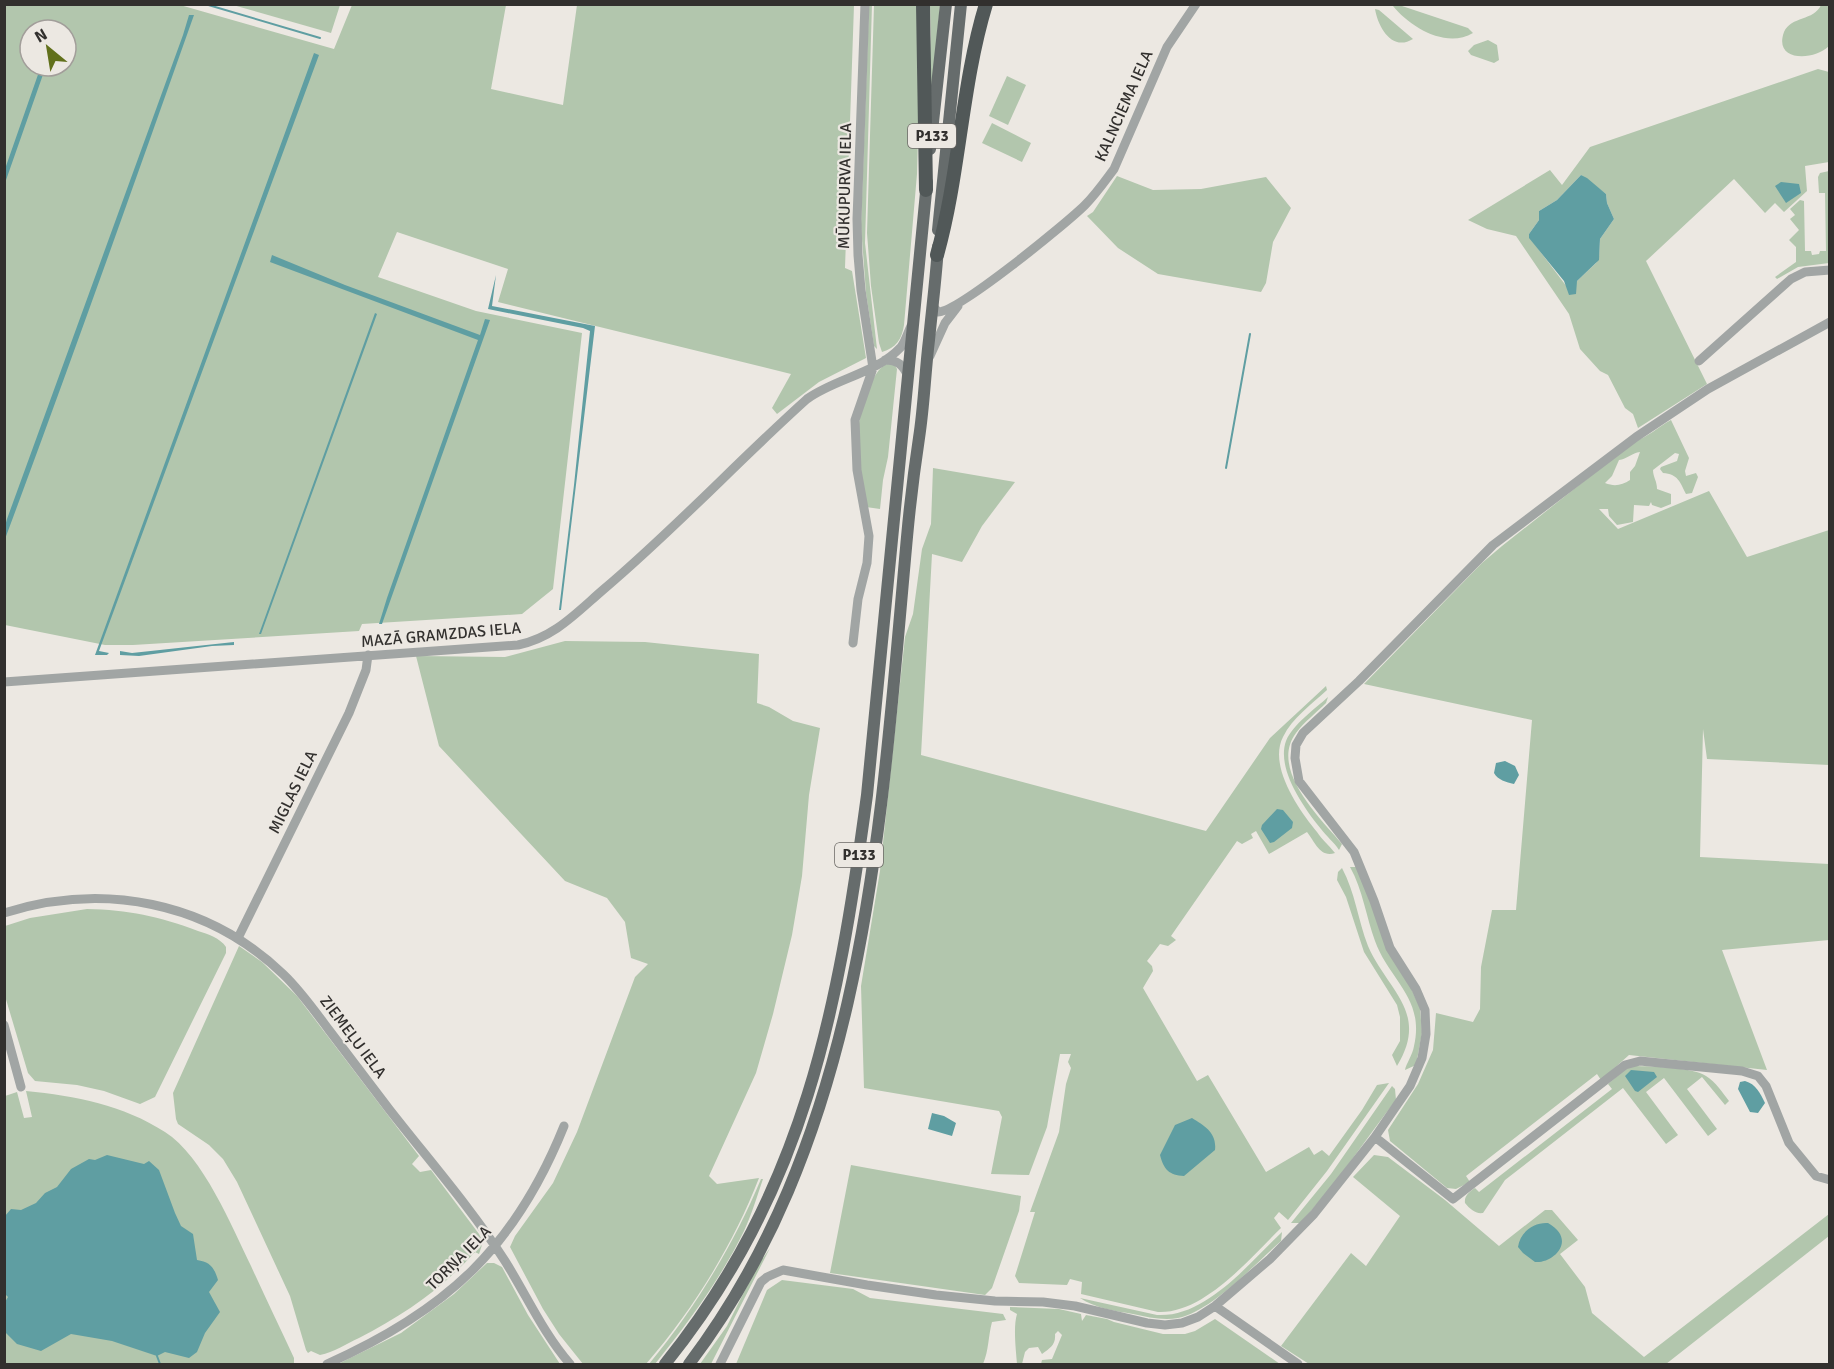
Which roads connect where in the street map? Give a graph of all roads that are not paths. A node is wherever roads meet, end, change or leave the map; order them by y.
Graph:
1 (865, 4) edge
2 (923, 4) edge
3 (946, 4) edge
4 (961, 4) edge
5 (986, 4) edge
6 (1196, 4) edge
7 (926, 190) junction
8 (937, 255) junction
9 (1830, 270) edge
10 (959, 304) junction
11 (932, 305) junction
12 (1830, 322) edge
13 (912, 324) junction
14 (885, 360) junction
15 (1699, 361) dead end
16 (926, 367) junction
17 (873, 368) junction
18 (909, 377) junction
19 (854, 643) dead end
20 (368, 655) junction
21 (4, 682) edge
22 (4, 914) edge
23 (238, 938) junction
24 (4, 1025) edge
25 (21, 1087) dead end
26 (564, 1126) dead end
27 (1375, 1137) junction
28 (1830, 1180) edge
29 (495, 1246) junction
30 (1215, 1306) junction
31 (327, 1365) edge
32 (570, 1365) edge
33 (665, 1365) edge
34 (689, 1365) edge
35 (720, 1365) edge
36 (1298, 1365) edge

1 - 17 street, MŪKUPURVA IELA
2 - 7 highway
3 - 7 main road, P133
4 - 8 main road, P133
5 - 8 highway
6 - 10 street, KALNCIEMA IELA
7 - 13 main road, P133
8 - 11 main road, P133
9 - 15 street
10 - 11 street
10 - 16 street, KALNCIEMA IELA
11 - 16 main road, P133
12 - 27 street
13 - 14 street, MAZĀ GRAMZDAS IELA
13 - 18 main road, P133
14 - 17 street, MAZĀ GRAMZDAS IELA
14 - 18 street
16 - 34 main road, P133
17 - 19 street
17 - 20 street, MAZĀ GRAMZDAS IELA
18 - 33 main road, P133
20 - 21 street, MAZĀ GRAMZDAS IELA
20 - 23 street, MIGLAS IELA
22 - 23 street, ZIEMEĻU IELA
23 - 29 street, ZIEMEĻU IELA
24 - 25 street
26 - 29 street, TORŅA IELA
27 - 28 street
27 - 30 street
29 - 31 street, TORŅA IELA
29 - 32 street, ZIEMEĻU IELA
30 - 35 street
30 - 36 street

